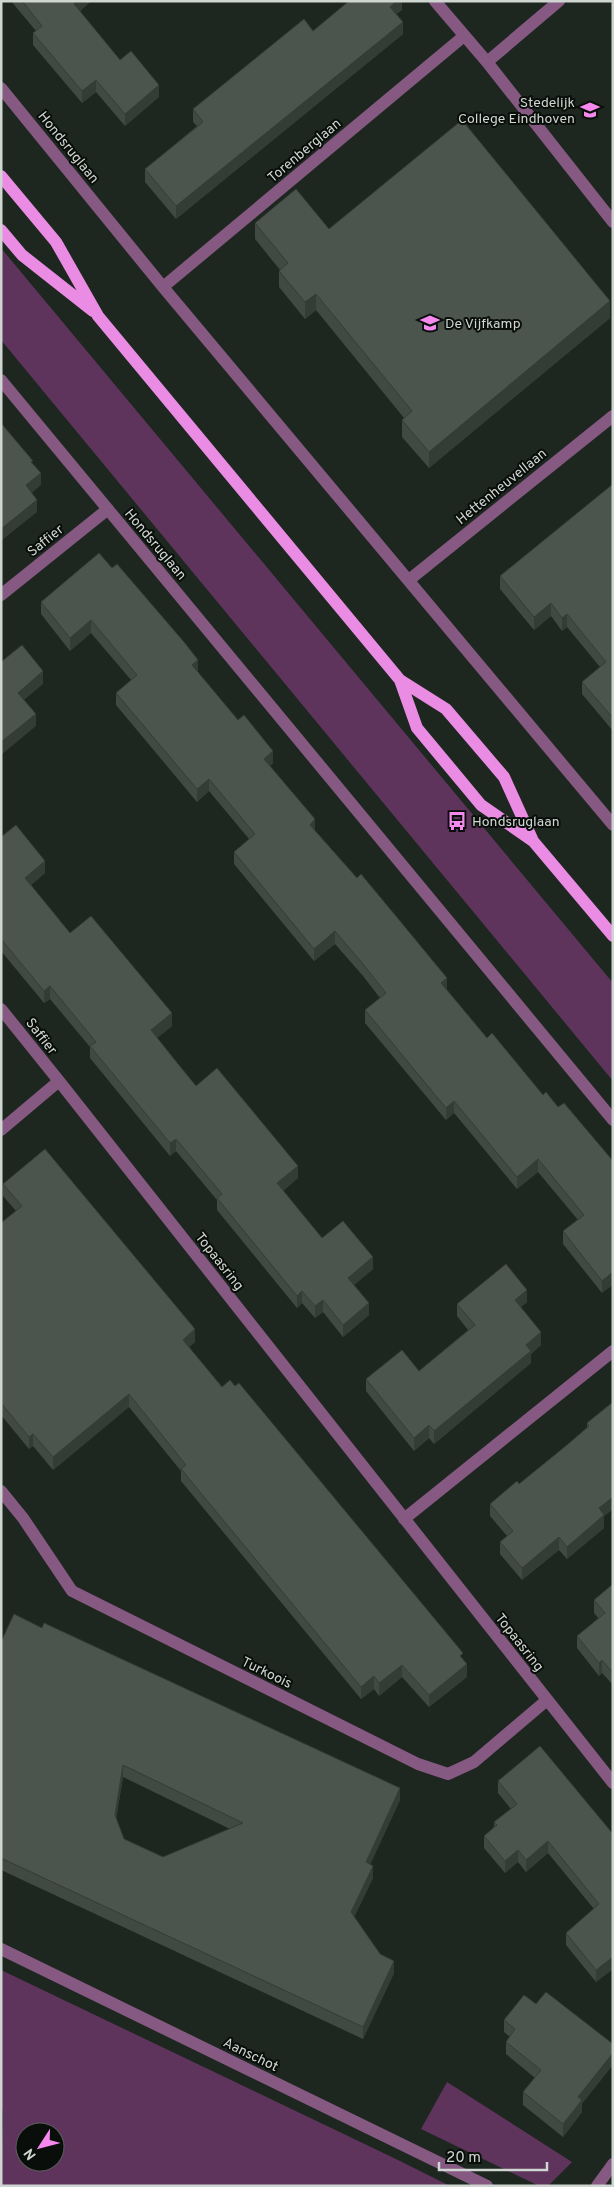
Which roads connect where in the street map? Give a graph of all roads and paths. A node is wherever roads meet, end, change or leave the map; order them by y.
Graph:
1 (435, 1) edge
2 (559, 1) edge
3 (464, 36) junction
4 (487, 62) junction
5 (1, 88) edge
6 (1, 176) edge
7 (613, 222) edge
8 (1, 230) edge
9 (163, 287) junction
10 (98, 316) junction
11 (1, 380) edge
12 (613, 416) edge
13 (108, 509) junction
14 (409, 580) junction
15 (1, 595) edge
16 (400, 680) junction
17 (613, 825) edge
18 (534, 841) junction
19 (613, 936) edge
20 (1, 1009) edge
21 (58, 1081) junction
22 (613, 1120) edge
23 (1, 1130) edge
24 (613, 1351) edge
25 (1, 1491) edge
26 (404, 1519) junction
27 (547, 1700) junction
28 (613, 1783) edge
29 (1, 1949) edge
30 (613, 2164) edge
31 (487, 2186) edge
32 (597, 2186) edge

1 - 3 street
2 - 4 street
3 - 4 street
3 - 9 street, Torenberglaan
4 - 7 street
5 - 9 street, Hondsruglaan
6 - 10 main road
8 - 10 main road
9 - 14 street, Hondsruglaan
10 - 16 main road
11 - 13 street, Hondsruglaan
12 - 14 street, Hettenheuvellaan
13 - 15 street, Saffier
13 - 22 street, Hondsruglaan
14 - 17 street, Hondsruglaan
16 - 18 main road
16 - 18 main road
18 - 19 main road
20 - 21 street, Saffier
21 - 23 street
21 - 26 street, Topaasring
24 - 26 street
25 - 27 street, Turkoois
26 - 27 street, Topaasring
27 - 28 street, Topaasring
29 - 31 street, Aanschot
30 - 32 street

